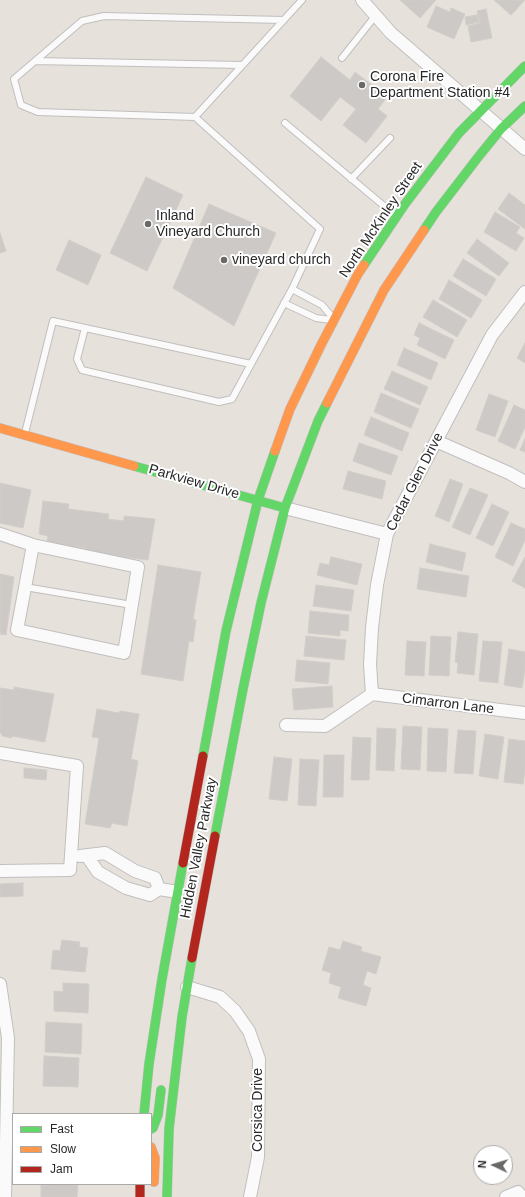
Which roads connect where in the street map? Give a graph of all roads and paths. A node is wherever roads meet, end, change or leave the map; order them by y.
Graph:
1 (302, 0) edge
2 (362, 0) edge
3 (376, 15) junction
4 (284, 20) junction
5 (342, 58) dead end
6 (35, 61) junction
7 (242, 65) junction
8 (525, 66) edge
9 (525, 106) edge
10 (481, 110) junction
11 (195, 117) junction
12 (285, 123) dead end
13 (502, 129) junction
14 (390, 138) dead end
15 (525, 149) edge
16 (351, 179) junction
17 (397, 217) junction
18 (292, 289) junction
19 (525, 292) edge
20 (284, 303) junction
21 (335, 320) junction
22 (85, 328) junction
23 (251, 364) junction
24 (0, 428) edge
25 (25, 435) junction
26 (436, 441) junction
27 (525, 482) edge
28 (258, 500) junction
29 (285, 508) junction
30 (0, 534) edge
31 (388, 534) junction
32 (33, 545) junction
33 (25, 587) junction
34 (132, 605) junction
35 (372, 694) junction
36 (525, 713) edge
37 (286, 725) dead end
38 (0, 753) edge
39 (216, 831) junction
40 (204, 850) dead end
41 (71, 855) junction
42 (87, 856) junction
43 (117, 861) junction
44 (0, 871) edge
45 (109, 879) junction
46 (159, 889) junction
47 (184, 891) junction
48 (0, 984) edge
49 (187, 987) junction
50 (182, 1017) junction
51 (171, 1033) dead end
52 (162, 1084) dead end
53 (144, 1113) edge
54 (152, 1128) edge
55 (7, 1130) edge
56 (152, 1150) edge
57 (140, 1185) edge
58 (154, 1189) dead end
59 (522, 1193) edge
60 (5, 1197) edge
61 (140, 1197) edge
62 (167, 1197) edge
63 (250, 1197) edge
64 (506, 1197) edge

1 - 4 lane
2 - 3 street
3 - 5 lane
3 - 10 street
4 - 6 lane
4 - 7 lane
6 - 7 lane
6 - 11 lane
7 - 11 lane
8 - 10 main road, North McKinley Street
9 - 13 main road
10 - 13 street
10 - 17 main road, North McKinley Street
11 - 18 lane
12 - 16 lane
13 - 15 street
13 - 29 main road
14 - 16 lane
16 - 17 lane
17 - 21 main road, North McKinley Street
18 - 20 lane
18 - 21 lane
19 - 26 street, Cedar Glen Drive
20 - 21 lane
20 - 23 lane
21 - 28 main road, North McKinley Street
22 - 23 lane
22 - 23 lane
22 - 25 lane
24 - 25 main road, Parkview Drive
25 - 28 main road, Parkview Drive
26 - 27 street
26 - 31 street, Cedar Glen Drive
28 - 29 main road, Parkview Drive
28 - 47 main road, Hidden Valley Parkway
29 - 31 street, Parkview Drive
29 - 39 main road, Hidden Valley Parkway
30 - 32 street
31 - 35 street, Cedar Glen Drive
32 - 33 street
32 - 34 street
33 - 34 lane
33 - 34 street
35 - 36 street, Cimarron Lane
35 - 37 street
38 - 41 street
39 - 40 main road
39 - 49 main road, Hidden Valley Parkway
41 - 42 street
41 - 44 street
42 - 43 street
42 - 45 street
43 - 45 street
43 - 46 street
45 - 46 street
46 - 47 street
47 - 53 main road, Hidden Valley Parkway
48 - 55 street
49 - 50 main road, Hidden Valley Parkway
49 - 63 street, Corsica Drive
50 - 51 main road
50 - 62 main road, Hidden Valley Parkway
52 - 54 main road
55 - 60 street
56 - 58 main road
57 - 61 main road
59 - 64 street

